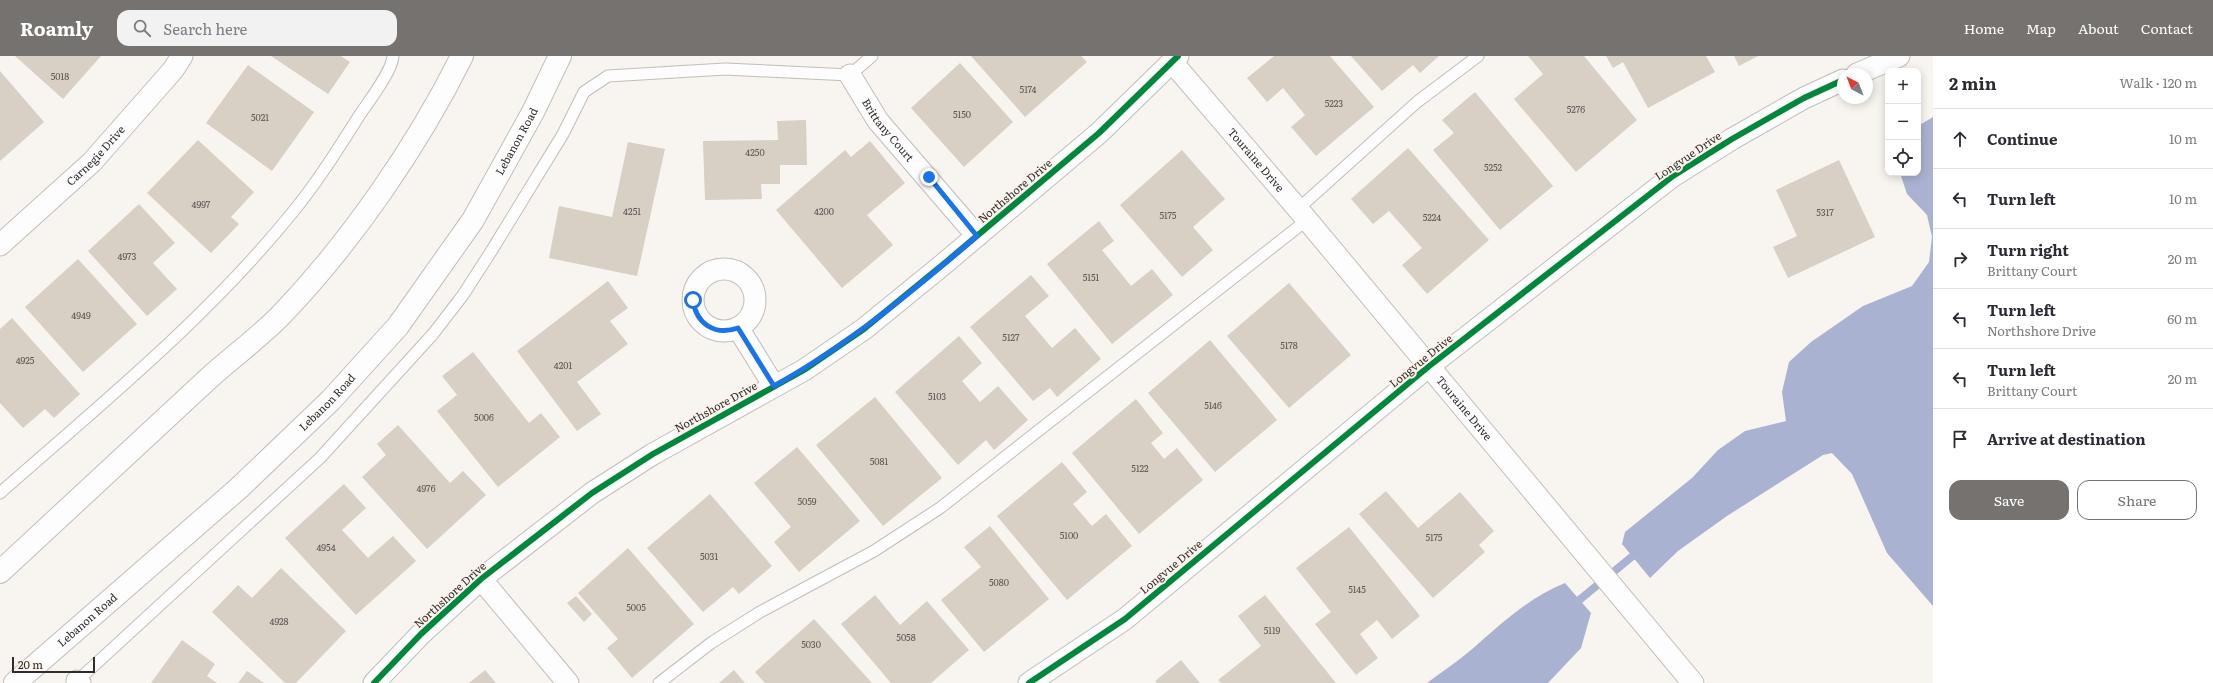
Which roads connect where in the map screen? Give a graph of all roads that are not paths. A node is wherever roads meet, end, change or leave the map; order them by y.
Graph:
1 (182, 56) edge
2 (393, 56) edge
3 (462, 56) edge
4 (560, 56) edge
5 (872, 56) edge
6 (1478, 56) edge
7 (1899, 56) edge
8 (1175, 59) edge
9 (1871, 68) edge
10 (850, 75) junction
11 (1837, 83) edge
12 (1302, 214) junction
13 (977, 236) junction
14 (0, 245) edge
15 (738, 328) dead end
16 (1428, 367) junction
17 (774, 386) junction
18 (0, 493) edge
19 (0, 572) edge
20 (481, 579) junction
21 (77, 682) edge
22 (14, 683) edge
23 (374, 683) edge
24 (568, 683) edge
25 (659, 683) edge
26 (1029, 683) edge
27 (1693, 683) edge

1 - 14 street, Carnegie Drive
2 - 18 lane
3 - 19 main road
4 - 22 main road, Lebanon Road
5 - 10 lane
6 - 12 lane
7 - 9 street
8 - 12 street, Touraine Drive
8 - 13 street, Northshore Drive
10 - 13 street, Brittany Court
10 - 21 lane
11 - 16 street, Longvue Drive
12 - 16 street, Touraine Drive
12 - 25 lane
13 - 17 street, Northshore Drive
15 - 17 street
16 - 26 street, Longvue Drive
16 - 27 street, Touraine Drive
17 - 20 street, Northshore Drive
20 - 23 street, Northshore Drive
20 - 24 street

